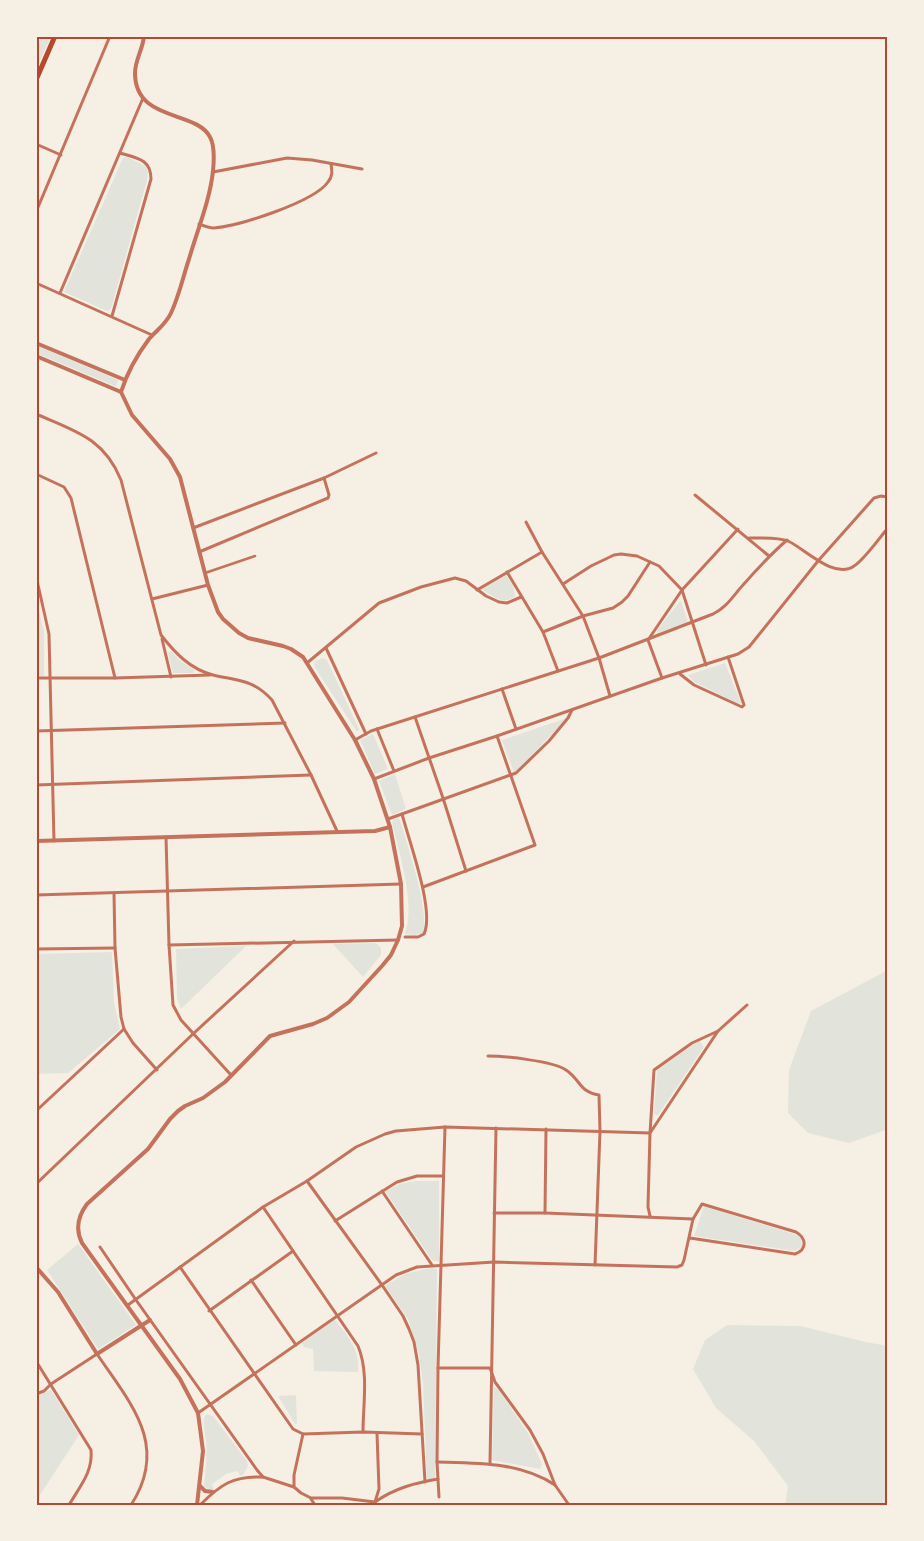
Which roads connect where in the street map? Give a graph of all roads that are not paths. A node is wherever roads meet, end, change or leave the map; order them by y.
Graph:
1 (55, 36) edge
2 (110, 36) edge
3 (144, 36) edge
4 (37, 77) edge
5 (143, 98) junction
6 (36, 144) edge
7 (120, 153) junction
8 (61, 155) junction
9 (331, 164) junction
10 (362, 169) dead end
11 (213, 172) junction
12 (36, 212) edge
13 (199, 224) junction
14 (36, 283) edge
15 (60, 294) junction
16 (112, 316) junction
17 (152, 335) junction
18 (36, 342) edge
19 (36, 356) edge
20 (125, 380) junction
21 (121, 392) junction
22 (36, 414) edge
23 (376, 453) dead end
24 (36, 474) edge
25 (324, 478) junction
26 (695, 495) dead end
27 (888, 497) edge
28 (526, 522) dead end
29 (193, 528) junction
30 (888, 528) edge
31 (738, 529) junction
32 (749, 538) junction
33 (787, 540) junction
34 (199, 552) junction
35 (542, 552) junction
36 (255, 556) dead end
37 (769, 556) junction
38 (818, 561) junction
39 (650, 562) junction
40 (508, 572) junction
41 (205, 573) junction
42 (36, 576) edge
43 (563, 584) junction
44 (208, 585) junction
45 (477, 590) junction
46 (682, 590) junction
47 (521, 597) junction
48 (152, 599) junction
49 (583, 616) junction
50 (691, 622) junction
51 (543, 632) junction
52 (161, 636) junction
53 (648, 640) junction
54 (326, 648) junction
55 (728, 657) junction
56 (599, 658) junction
57 (307, 663) junction
58 (706, 665) junction
59 (558, 671) junction
60 (680, 674) junction
61 (213, 675) junction
62 (171, 677) junction
63 (36, 678) edge
64 (50, 678) junction
65 (115, 678) junction
66 (662, 678) junction
67 (502, 689) junction
68 (610, 696) junction
69 (572, 710) junction
70 (415, 718) junction
71 (285, 723) junction
72 (516, 729) junction
73 (36, 730) edge
74 (51, 730) junction
75 (377, 730) junction
76 (366, 734) junction
77 (497, 736) junction
78 (355, 740) junction
79 (429, 758) junction
80 (394, 771) junction
81 (311, 776) junction
82 (510, 776) junction
83 (374, 779) junction
84 (54, 784) junction
85 (36, 785) edge
86 (443, 798) junction
87 (402, 814) junction
88 (388, 819) junction
89 (390, 827) junction
90 (337, 831) junction
91 (166, 837) junction
92 (36, 841) edge
93 (54, 841) junction
94 (466, 871) junction
95 (400, 884) junction
96 (422, 887) junction
97 (168, 890) junction
98 (114, 893) junction
99 (36, 895) edge
100 (405, 937) dead end
101 (398, 940) junction
102 (294, 941) junction
103 (169, 945) junction
104 (116, 948) junction
105 (36, 949) edge
106 (747, 1005) dead end
107 (124, 1029) junction
108 (718, 1031) junction
109 (194, 1033) junction
110 (488, 1056) dead end
111 (157, 1070) junction
112 (231, 1075) junction
113 (36, 1111) edge
114 (445, 1127) junction
115 (496, 1128) junction
116 (546, 1129) junction
117 (600, 1131) junction
118 (650, 1133) junction
119 (443, 1176) junction
120 (307, 1181) junction
121 (36, 1184) edge
122 (382, 1191) junction
123 (263, 1207) junction
124 (494, 1213) junction
125 (545, 1213) junction
126 (596, 1215) junction
127 (650, 1216) junction
128 (693, 1219) junction
129 (335, 1221) junction
130 (690, 1238) junction
131 (100, 1247) dead end
132 (293, 1251) junction
133 (494, 1262) junction
134 (432, 1265) junction
135 (441, 1265) junction
136 (596, 1265) junction
137 (36, 1267) edge
138 (180, 1267) junction
139 (251, 1280) junction
140 (382, 1285) junction
141 (136, 1300) junction
142 (128, 1305) junction
143 (209, 1311) junction
144 (338, 1316) junction
145 (150, 1320) junction
146 (142, 1326) junction
147 (296, 1345) junction
148 (97, 1354) junction
149 (36, 1361) edge
150 (438, 1368) junction
151 (490, 1368) junction
152 (255, 1374) junction
153 (51, 1384) junction
154 (36, 1394) edge
155 (211, 1406) junction
156 (198, 1413) junction
157 (363, 1432) junction
158 (377, 1433) junction
159 (303, 1434) junction
160 (422, 1434) junction
161 (437, 1462) junction
162 (490, 1463) junction
163 (264, 1477) junction
164 (438, 1479) junction
165 (425, 1482) junction
166 (200, 1486) junction
167 (555, 1486) junction
168 (294, 1487) junction
169 (213, 1492) junction
170 (439, 1497) dead end
171 (311, 1498) junction
172 (374, 1503) edge
173 (69, 1505) edge
174 (131, 1505) edge
175 (198, 1505) edge
176 (315, 1505) edge
177 (569, 1505) edge

1 - 4 main road
2 - 8 street
3 - 5 street
5 - 7 street
5 - 11 street
6 - 8 street
7 - 15 street
7 - 16 street
8 - 12 street
9 - 10 street
9 - 11 street
9 - 13 street
11 - 13 street
13 - 17 street
14 - 15 street
15 - 16 street
16 - 17 street
17 - 20 street
18 - 20 street
19 - 21 street
20 - 21 street
21 - 29 street
22 - 48 street
23 - 25 street
24 - 65 street
25 - 29 street
25 - 34 street
26 - 31 street
27 - 38 street
28 - 35 street
29 - 34 street
30 - 38 street
31 - 32 street
31 - 46 street
32 - 33 street
32 - 37 street
33 - 37 street
33 - 38 street
34 - 41 street
35 - 40 street
35 - 43 street
36 - 41 street
37 - 50 street
38 - 55 street
39 - 43 street
39 - 46 street
39 - 49 street
40 - 45 street
40 - 47 street
41 - 44 street
42 - 64 street
43 - 49 street
44 - 48 street
44 - 57 street
45 - 47 street
45 - 54 street
46 - 50 street
46 - 53 street
47 - 51 street
48 - 52 street
49 - 51 street
49 - 56 street
50 - 53 street
50 - 58 street
51 - 59 street
52 - 61 street
52 - 62 street
53 - 56 street
53 - 66 street
54 - 57 street
54 - 76 street
55 - 58 street
55 - 60 street
56 - 59 street
56 - 68 street
57 - 78 street
58 - 60 street
59 - 67 street
60 - 66 street
61 - 62 street
61 - 71 street
62 - 65 street
63 - 64 street
64 - 65 street
64 - 74 street
66 - 68 street
67 - 70 street
67 - 72 street
68 - 69 street
69 - 72 street
69 - 82 street
70 - 75 street
70 - 79 street
71 - 74 street
71 - 81 street
72 - 77 street
73 - 74 street
74 - 84 street
75 - 76 street
75 - 80 street
76 - 78 street
77 - 79 street
77 - 82 street
78 - 83 street
79 - 80 street
79 - 86 street
80 - 83 street
81 - 84 street
81 - 90 street
82 - 86 street
82 - 94 street
83 - 88 street
84 - 85 street
84 - 93 street
86 - 87 street
86 - 94 street
87 - 88 street
87 - 96 street
88 - 89 street
89 - 90 street
89 - 95 street
90 - 91 street
91 - 93 street
91 - 97 street
92 - 93 street
94 - 96 street
95 - 97 street
95 - 101 street
96 - 100 street
97 - 98 street
97 - 103 street
98 - 99 street
98 - 104 street
101 - 102 street
101 - 112 street
102 - 103 street
102 - 109 street
103 - 109 street
104 - 105 street
104 - 107 street
106 - 108 street
107 - 111 street
107 - 113 street
108 - 118 street
108 - 118 street
109 - 111 street
109 - 112 street
110 - 117 street
111 - 121 street
112 - 142 street
114 - 115 street
114 - 119 street
114 - 120 street
115 - 116 street
115 - 124 street
116 - 117 street
116 - 125 street
117 - 118 street
117 - 126 street
118 - 127 street
119 - 122 street
119 - 135 street
120 - 123 street
120 - 129 street
122 - 129 street
122 - 134 street
123 - 132 street
123 - 138 street
124 - 125 street
124 - 133 street
125 - 126 street
126 - 127 street
126 - 136 street
127 - 128 street
128 - 130 street
128 - 130 street
129 - 140 street
130 - 136 street
131 - 141 street
132 - 139 street
132 - 144 street
133 - 135 street
133 - 136 street
133 - 151 street
134 - 135 street
134 - 140 street
135 - 150 street
137 - 148 street
138 - 141 street
138 - 143 street
139 - 143 street
139 - 147 street
140 - 144 street
140 - 160 street
141 - 142 street
141 - 145 street
142 - 146 street
143 - 152 street
144 - 147 street
144 - 157 street
145 - 146 street
145 - 155 street
146 - 148 street
146 - 156 street
147 - 152 street
148 - 153 street
148 - 174 street
149 - 153 street
150 - 151 street
150 - 161 street
151 - 162 street
151 - 167 street
152 - 155 street
152 - 159 street
153 - 154 street
153 - 173 street
155 - 156 street
155 - 163 street
156 - 166 street
157 - 158 street
157 - 159 street
158 - 160 street
158 - 172 street
159 - 168 street
160 - 165 street
161 - 162 street
161 - 164 street
162 - 167 street
163 - 168 street
163 - 169 street
164 - 165 street
164 - 170 street
165 - 172 street
166 - 169 street
166 - 175 street
167 - 177 street
168 - 171 street
169 - 175 street
171 - 172 street
171 - 176 street

